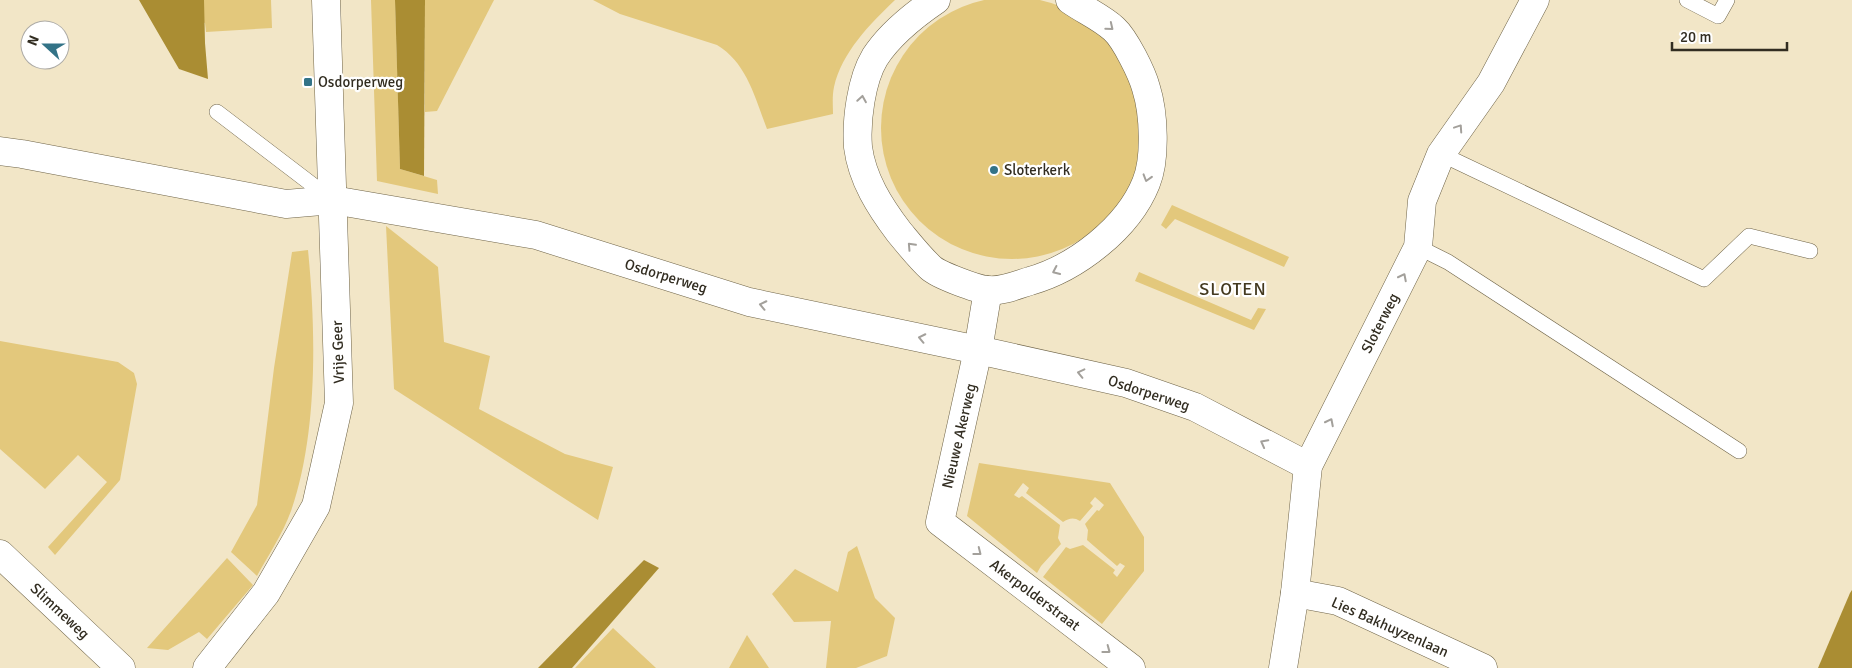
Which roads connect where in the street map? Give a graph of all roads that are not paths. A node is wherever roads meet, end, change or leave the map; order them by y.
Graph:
1 (326, 0) edge
2 (936, 0) edge
3 (1070, 0) edge
4 (1535, 0) edge
5 (1687, 0) edge
6 (1727, 0) edge
7 (217, 112) dead end
8 (0, 152) edge
9 (1441, 154) junction
10 (333, 200) junction
11 (1418, 247) junction
12 (1810, 250) dead end
13 (988, 290) junction
14 (978, 350) junction
15 (1739, 451) dead end
16 (1308, 466) junction
17 (940, 522) joint
18 (0, 554) edge
19 (1295, 593) junction
20 (121, 668) edge
21 (207, 668) edge
22 (1131, 668) edge
23 (1283, 668) edge
24 (1483, 668) edge

1 - 10 street, Vrije Geer
13 -> 2 street
3 -> 13 street
9 -> 4 street, Sloterweg
5 - 6 lane
7 - 10 lane
8 - 10 street, Osdorperweg
9 - 11 street, Sloterweg
9 - 12 lane
14 -> 10 street, Osdorperweg
10 - 21 street, Vrije Geer
11 - 15 lane
16 -> 11 street, Sloterweg
13 - 14 street
16 -> 14 street, Osdorperweg
14 - 17 street, Nieuwe Akerweg
16 - 19 street, Sloterweg
17 -> 22 street, Akerpolderstraat
18 - 20 street, Slimmeweg
19 - 23 street, Sloterweg
19 - 24 street, Lies Bakhuyzenlaan

